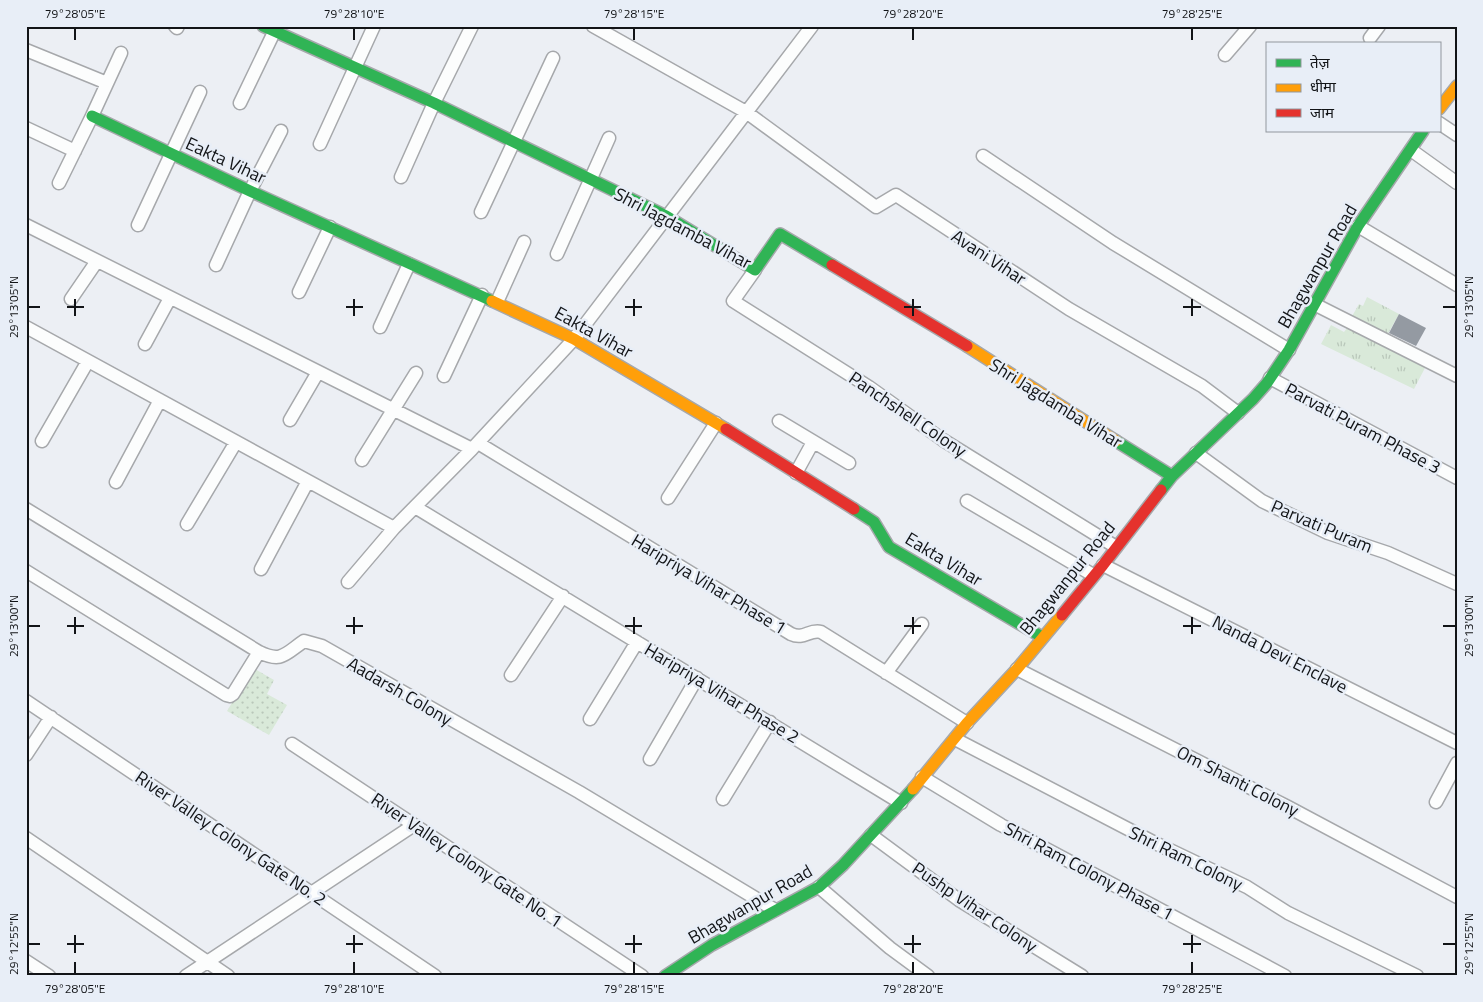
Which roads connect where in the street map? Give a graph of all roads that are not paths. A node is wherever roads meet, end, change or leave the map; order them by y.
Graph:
1 (374, 26) edge
2 (472, 26) edge
3 (593, 26) edge
4 (812, 26) edge
5 (1250, 26) edge
6 (1379, 26) edge
7 (272, 28) edge
8 (1370, 38) dead end
9 (26, 50) edge
10 (121, 53) dead end
11 (1225, 55) dead end
12 (553, 58) dead end
13 (355, 68) junction
14 (106, 83) junction
15 (1457, 86) edge
16 (200, 92) dead end
17 (240, 103) dead end
18 (434, 103) junction
19 (1440, 108) edge
20 (746, 112) junction
21 (92, 116) junction
22 (1440, 124) edge
23 (26, 128) edge
24 (281, 130) dead end
25 (1422, 132) edge
26 (1457, 135) edge
27 (609, 138) dead end
28 (513, 142) junction
29 (320, 144) dead end
30 (1411, 150) junction
31 (75, 151) junction
32 (172, 153) junction
33 (983, 156) dead end
34 (401, 177) dead end
35 (591, 179) junction
36 (59, 183) dead end
37 (1457, 183) edge
38 (250, 191) junction
39 (481, 212) dead end
40 (666, 216) junction
41 (26, 225) edge
42 (138, 225) dead end
43 (1358, 226) junction
44 (330, 227) junction
45 (524, 242) dead end
46 (557, 254) dead end
47 (97, 261) junction
48 (409, 264) junction
49 (216, 266) dead end
50 (755, 270) junction
51 (1457, 286) edge
52 (300, 292) dead end
53 (482, 296) junction
54 (170, 298) junction
55 (71, 299) dead end
56 (497, 302) junction
57 (1314, 304) junction
58 (26, 326) edge
59 (380, 327) dead end
60 (574, 338) junction
61 (145, 344) dead end
62 (1289, 350) junction
63 (88, 360) junction
64 (318, 372) junction
65 (416, 373) dead end
66 (444, 376) dead end
67 (1457, 376) edge
68 (1270, 378) junction
69 (160, 400) junction
70 (393, 410) junction
71 (1238, 413) junction
72 (290, 420) dead end
73 (779, 421) dead end
74 (716, 423) junction
75 (42, 441) dead end
76 (236, 442) junction
77 (813, 442) junction
78 (475, 446) junction
79 (1196, 453) junction
80 (362, 460) dead end
81 (849, 463) dead end
82 (796, 472) junction
83 (1172, 476) junction
84 (1457, 478) edge
85 (116, 482) dead end
86 (308, 482) junction
87 (668, 498) dead end
88 (967, 501) dead end
89 (415, 507) junction
90 (26, 509) edge
91 (187, 524) dead end
92 (394, 528) junction
93 (1116, 546) junction
94 (1103, 565) junction
95 (261, 570) dead end
96 (26, 571) edge
97 (1093, 575) junction
98 (348, 582) dead end
99 (1457, 584) edge
100 (563, 596) junction
101 (922, 624) dead end
102 (1042, 638) junction
103 (637, 642) junction
104 (259, 652) junction
105 (1017, 669) junction
106 (886, 673) junction
107 (512, 675) dead end
108 (697, 678) junction
109 (26, 701) edge
110 (52, 718) junction
111 (590, 719) dead end
112 (770, 722) junction
113 (967, 723) junction
114 (955, 738) junction
115 (1457, 743) edge
116 (292, 744) dead end
117 (26, 755) edge
118 (650, 759) dead end
119 (1457, 764) edge
120 (922, 777) junction
121 (723, 799) dead end
122 (1436, 802) dead end
123 (900, 803) junction
124 (414, 825) junction
125 (871, 835) junction
126 (26, 838) edge
127 (819, 887) junction
128 (312, 893) junction
129 (1457, 898) edge
130 (775, 910) junction
131 (26, 961) edge
132 (207, 962) junction
133 (49, 976) edge
134 (186, 976) edge
135 (228, 976) edge
136 (435, 976) edge
137 (642, 976) edge
138 (665, 976) edge
139 (928, 976) edge
140 (1082, 976) edge
141 (1285, 976) edge
142 (1418, 976) edge

1 - 13 street
2 - 18 street
3 - 20 street
4 - 20 street
5 - 11 street
6 - 8 street
7 - 13 street, Shri Jagdamba Vihar
7 - 17 street
9 - 14 street
10 - 14 street
12 - 28 street
13 - 18 street, Shri Jagdamba Vihar
13 - 29 street
14 - 21 street
15 - 19 street
16 - 32 street
18 - 28 street, Shri Jagdamba Vihar
18 - 34 street
20 - 40 street
20 - 71 street, Avani Vihar
21 - 31 street
21 - 32 street, Eakta Vihar
22 - 26 street
23 - 31 street
24 - 38 street
25 - 30 street, Bhagwanpur Road
27 - 35 street
28 - 35 street, Shri Jagdamba Vihar
28 - 39 street
30 - 37 street
30 - 43 street, Bhagwanpur Road
31 - 36 street
32 - 38 street, Eakta Vihar
32 - 42 street
33 - 62 street
35 - 40 street, Shri Jagdamba Vihar
35 - 46 street
38 - 44 street, Eakta Vihar
38 - 49 street
40 - 50 street, Shri Jagdamba Vihar
40 - 60 street
41 - 47 street, Haripriya Vihar Phase 1
43 - 51 street
43 - 57 street, Bhagwanpur Road
44 - 48 street, Eakta Vihar
44 - 52 street
45 - 56 street
47 - 54 street, Haripriya Vihar Phase 1
47 - 55 street
48 - 53 street, Eakta Vihar
48 - 59 street
50 - 83 street, Shri Jagdamba Vihar
50 - 93 street, Panchshell Colony
53 - 56 street, Eakta Vihar
53 - 66 street
54 - 61 street
54 - 64 street, Haripriya Vihar Phase 1
56 - 60 street, Eakta Vihar
57 - 62 street, Bhagwanpur Road
57 - 67 street
58 - 63 street
60 - 74 street, Eakta Vihar
60 - 78 street
62 - 68 street, Bhagwanpur Road
63 - 69 street
63 - 75 street
64 - 70 street, Haripriya Vihar Phase 1
64 - 72 street
65 - 70 street
68 - 71 street, Bhagwanpur Road
68 - 84 street, Parvati Puram Phase 3
69 - 76 street
69 - 85 street
70 - 78 street, Haripriya Vihar Phase 1
70 - 80 street
71 - 79 street, Bhagwanpur Road
73 - 77 street
74 - 82 street, Eakta Vihar
74 - 87 street
76 - 86 street
76 - 91 street
77 - 81 street
77 - 82 street
78 - 89 street
78 - 106 street, Haripriya Vihar Phase 1
79 - 83 street, Bhagwanpur Road
79 - 99 street, Parvati Puram
82 - 102 street, Eakta Vihar
83 - 93 street, Bhagwanpur Road
86 - 92 street
86 - 95 street
88 - 97 street
89 - 92 street
89 - 100 street, Haripriya Vihar Phase 2
90 - 104 street, Aadarsh Colony
92 - 98 street
93 - 94 street, Bhagwanpur Road
94 - 97 street, Bhagwanpur Road
94 - 115 street, Nanda Devi Enclave
96 - 104 street
97 - 102 street, Bhagwanpur Road
100 - 103 street, Haripriya Vihar Phase 2
100 - 107 street
101 - 106 street
102 - 105 street, Bhagwanpur Road
103 - 108 street, Haripriya Vihar Phase 2
103 - 111 street
104 - 130 street, Aadarsh Colony
105 - 113 street, Bhagwanpur Road
105 - 129 street, Om Shanti Colony
106 - 113 street, Haripriya Vihar Phase 1
108 - 112 street, Haripriya Vihar Phase 2
108 - 118 street
109 - 110 street, River Valley Colony Gate No. 2
110 - 117 street
110 - 128 street, River Valley Colony Gate No. 2
112 - 121 street
112 - 123 street, Haripriya Vihar Phase 2
113 - 114 street, Bhagwanpur Road
114 - 120 street, Bhagwanpur Road
114 - 142 street, Shri Ram Colony
116 - 124 street, River Valley Colony Gate No. 1
119 - 122 street
120 - 123 street, Bhagwanpur Road
120 - 141 street, Shri Ram Colony Phase 1
123 - 125 street, Bhagwanpur Road
124 - 128 street
124 - 137 street, River Valley Colony Gate No. 1
125 - 127 street, Bhagwanpur Road
125 - 140 street, Pushp Vihar Colony
126 - 132 street
127 - 130 street, Bhagwanpur Road
127 - 139 street
128 - 132 street
128 - 136 street, River Valley Colony Gate No. 2
130 - 138 street, Bhagwanpur Road
131 - 133 street
132 - 134 street
132 - 135 street

